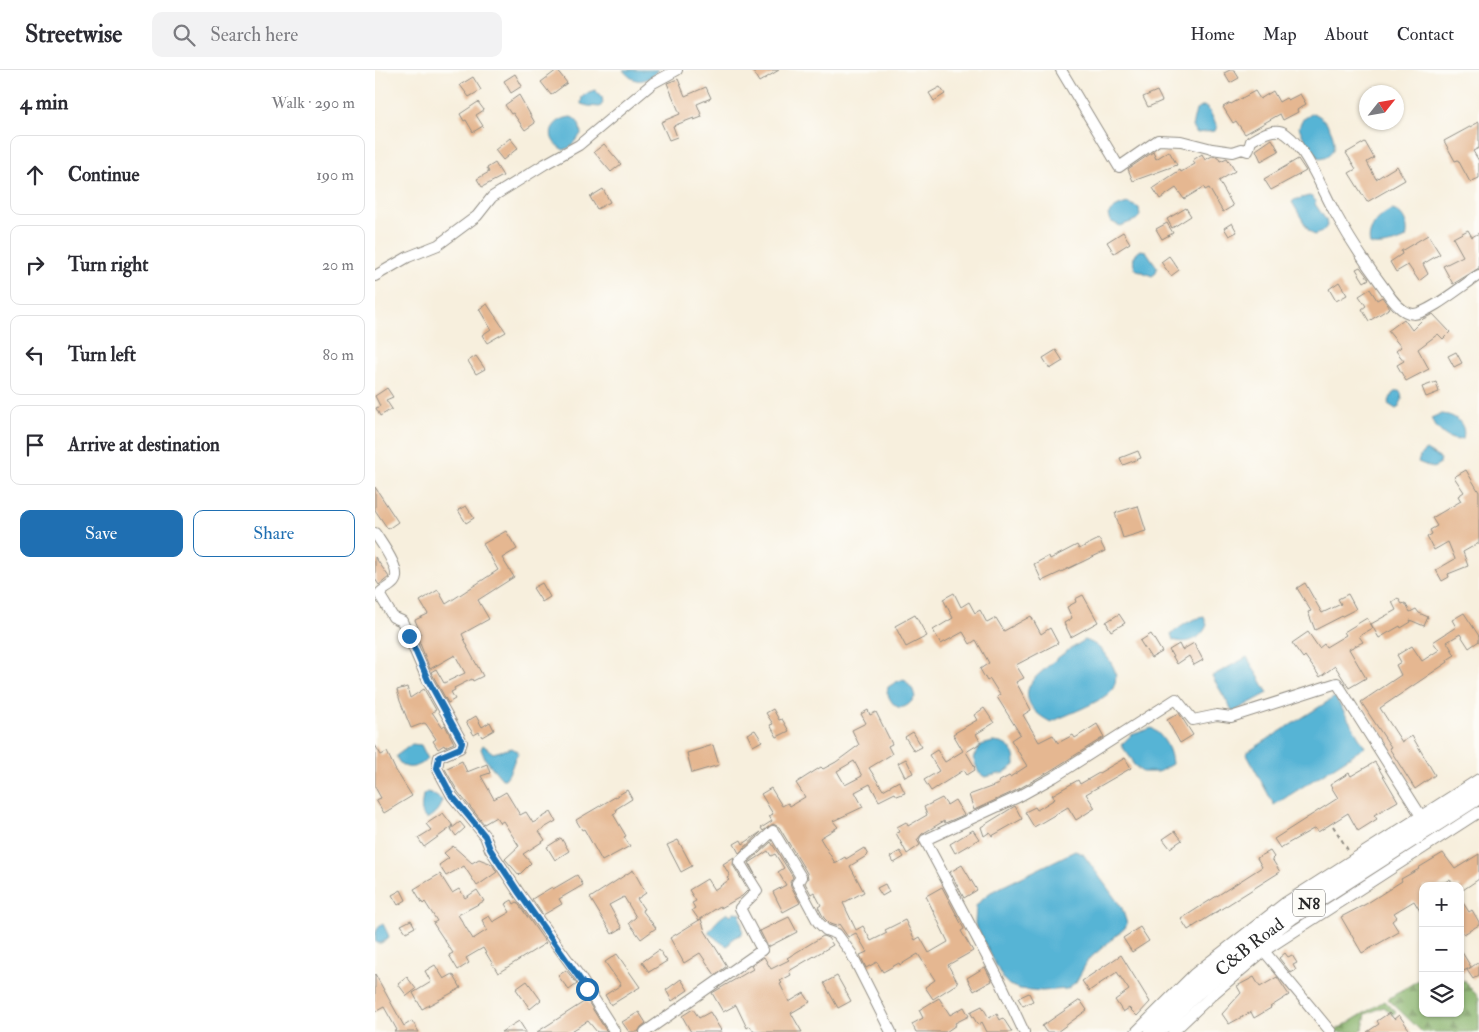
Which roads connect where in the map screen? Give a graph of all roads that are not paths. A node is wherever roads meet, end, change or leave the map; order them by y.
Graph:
1 (677, 70) edge
2 (1061, 70) edge
3 (1479, 275) edge
4 (375, 276) edge
5 (375, 533) edge
6 (1479, 779) edge
7 (1479, 794) edge
8 (1479, 812) edge
9 (1421, 816) junction
10 (1264, 951) junction
11 (615, 1032) edge
12 (645, 1032) edge
13 (891, 1032) edge
14 (1024, 1032) edge
15 (1136, 1032) edge
16 (1155, 1032) edge
17 (1173, 1032) edge
18 (1331, 1032) edge

1 - 4 street
2 - 3 street
5 - 11 street
6 - 9 street
7 - 16 highway, C&B Road / N8
8 - 10 street
9 - 14 street
9 - 15 street
10 - 17 street
10 - 18 street
12 - 13 street

